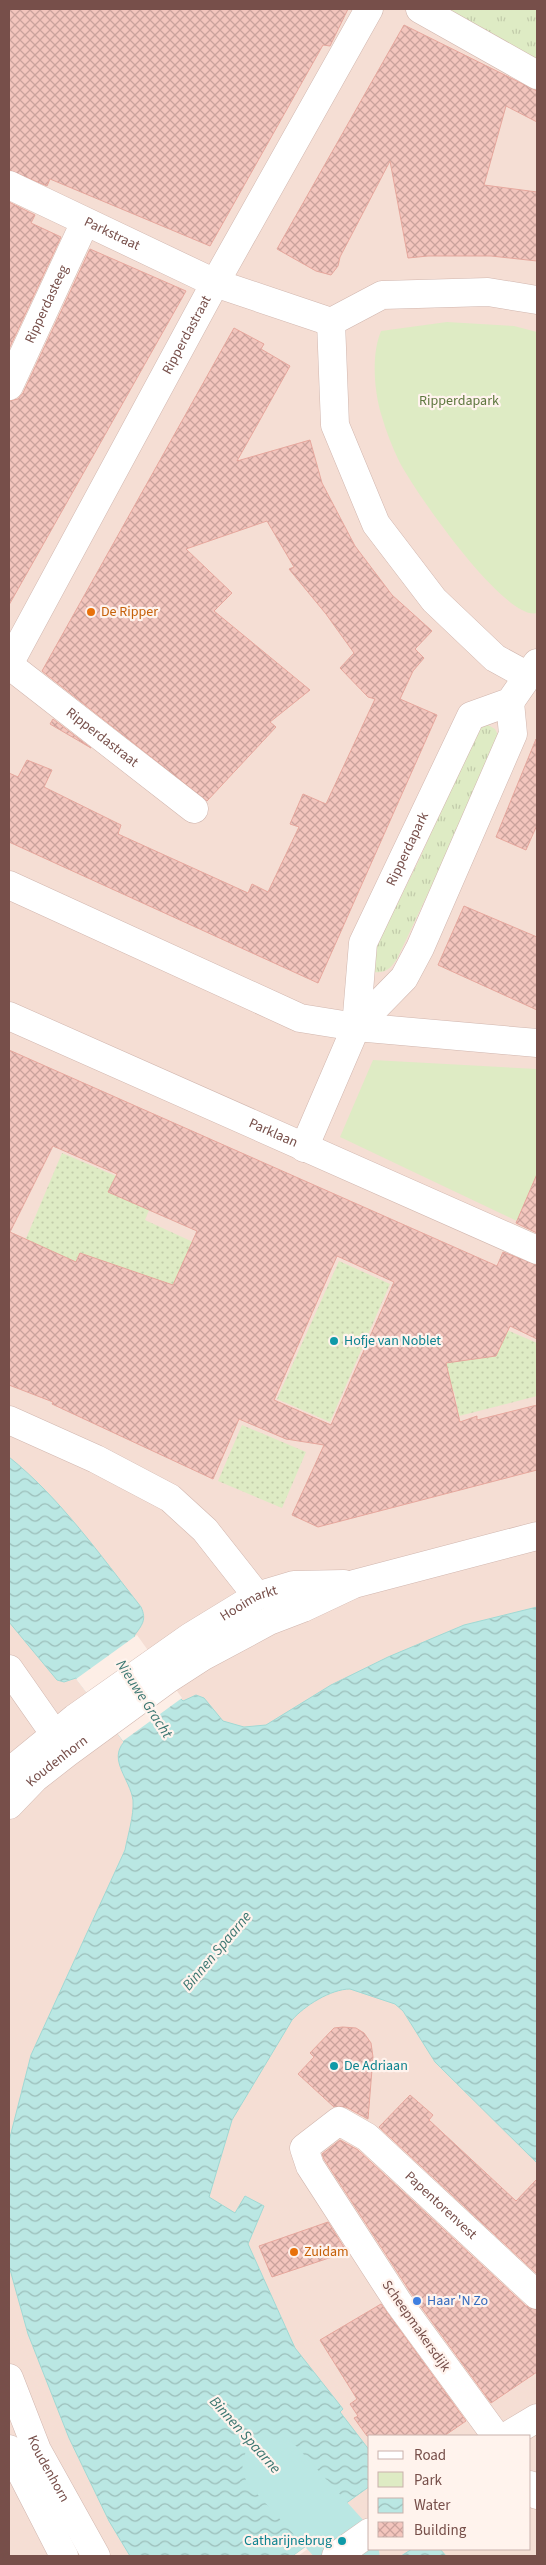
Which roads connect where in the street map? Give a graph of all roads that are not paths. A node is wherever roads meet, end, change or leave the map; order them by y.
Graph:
1 (369, 9) edge
2 (420, 9) edge
3 (537, 75) edge
4 (9, 185) edge
5 (85, 222) junction
6 (215, 283) junction
7 (537, 300) edge
8 (331, 322) junction
9 (9, 386) edge
10 (9, 664) edge
11 (532, 669) edge
12 (510, 702) junction
13 (194, 809) dead end
14 (9, 885) edge
15 (9, 1016) edge
16 (356, 1027) junction
17 (537, 1042) edge
18 (304, 1148) junction
19 (537, 1250) edge
20 (9, 1420) edge
21 (537, 1536) edge
22 (354, 1584) junction
23 (257, 1596) junction
24 (9, 1669) edge
25 (162, 1671) junction
26 (61, 1743) junction
27 (9, 1772) edge
28 (9, 1805) edge
29 (339, 2121) joint
30 (537, 2295) edge
31 (9, 2378) edge
32 (537, 2418) edge
33 (495, 2435) edge
34 (509, 2435) edge
35 (9, 2449) edge
36 (368, 2533) edge
37 (64, 2556) edge
38 (96, 2556) edge
39 (336, 2556) edge

1 - 6 street, Ripperdastraat
2 - 3 street
4 - 5 street, Parkstraat
5 - 6 street, Parkstraat
5 - 9 street, Ripperdasteeg
6 - 8 street
6 - 10 street, Ripperdastraat
7 - 8 street
8 - 11 street
10 - 13 street, Ripperdastraat
11 - 12 street
12 - 16 street, Ripperdapark
12 - 16 street, Ripperdapark
14 - 16 street
15 - 18 street, Parklaan
16 - 17 street
16 - 18 street, Ripperdapark
18 - 19 street, Parklaan
20 - 23 street
21 - 22 street, Hooimarkt
22 - 23 street, Hooimarkt
22 - 25 street, Hooimarkt
23 - 25 street, Hooimarkt
24 - 26 street
25 - 26 street, Koudenhorn
26 - 27 street, Koudenhorn
26 - 28 street, Koudenhorn
29 - 30 street, Papentorenvest
29 - 33 street, Scheepmakersdijk
31 - 38 street, Koudenhorn
32 - 34 street
35 - 37 street, Koudenhorn
36 - 39 street

